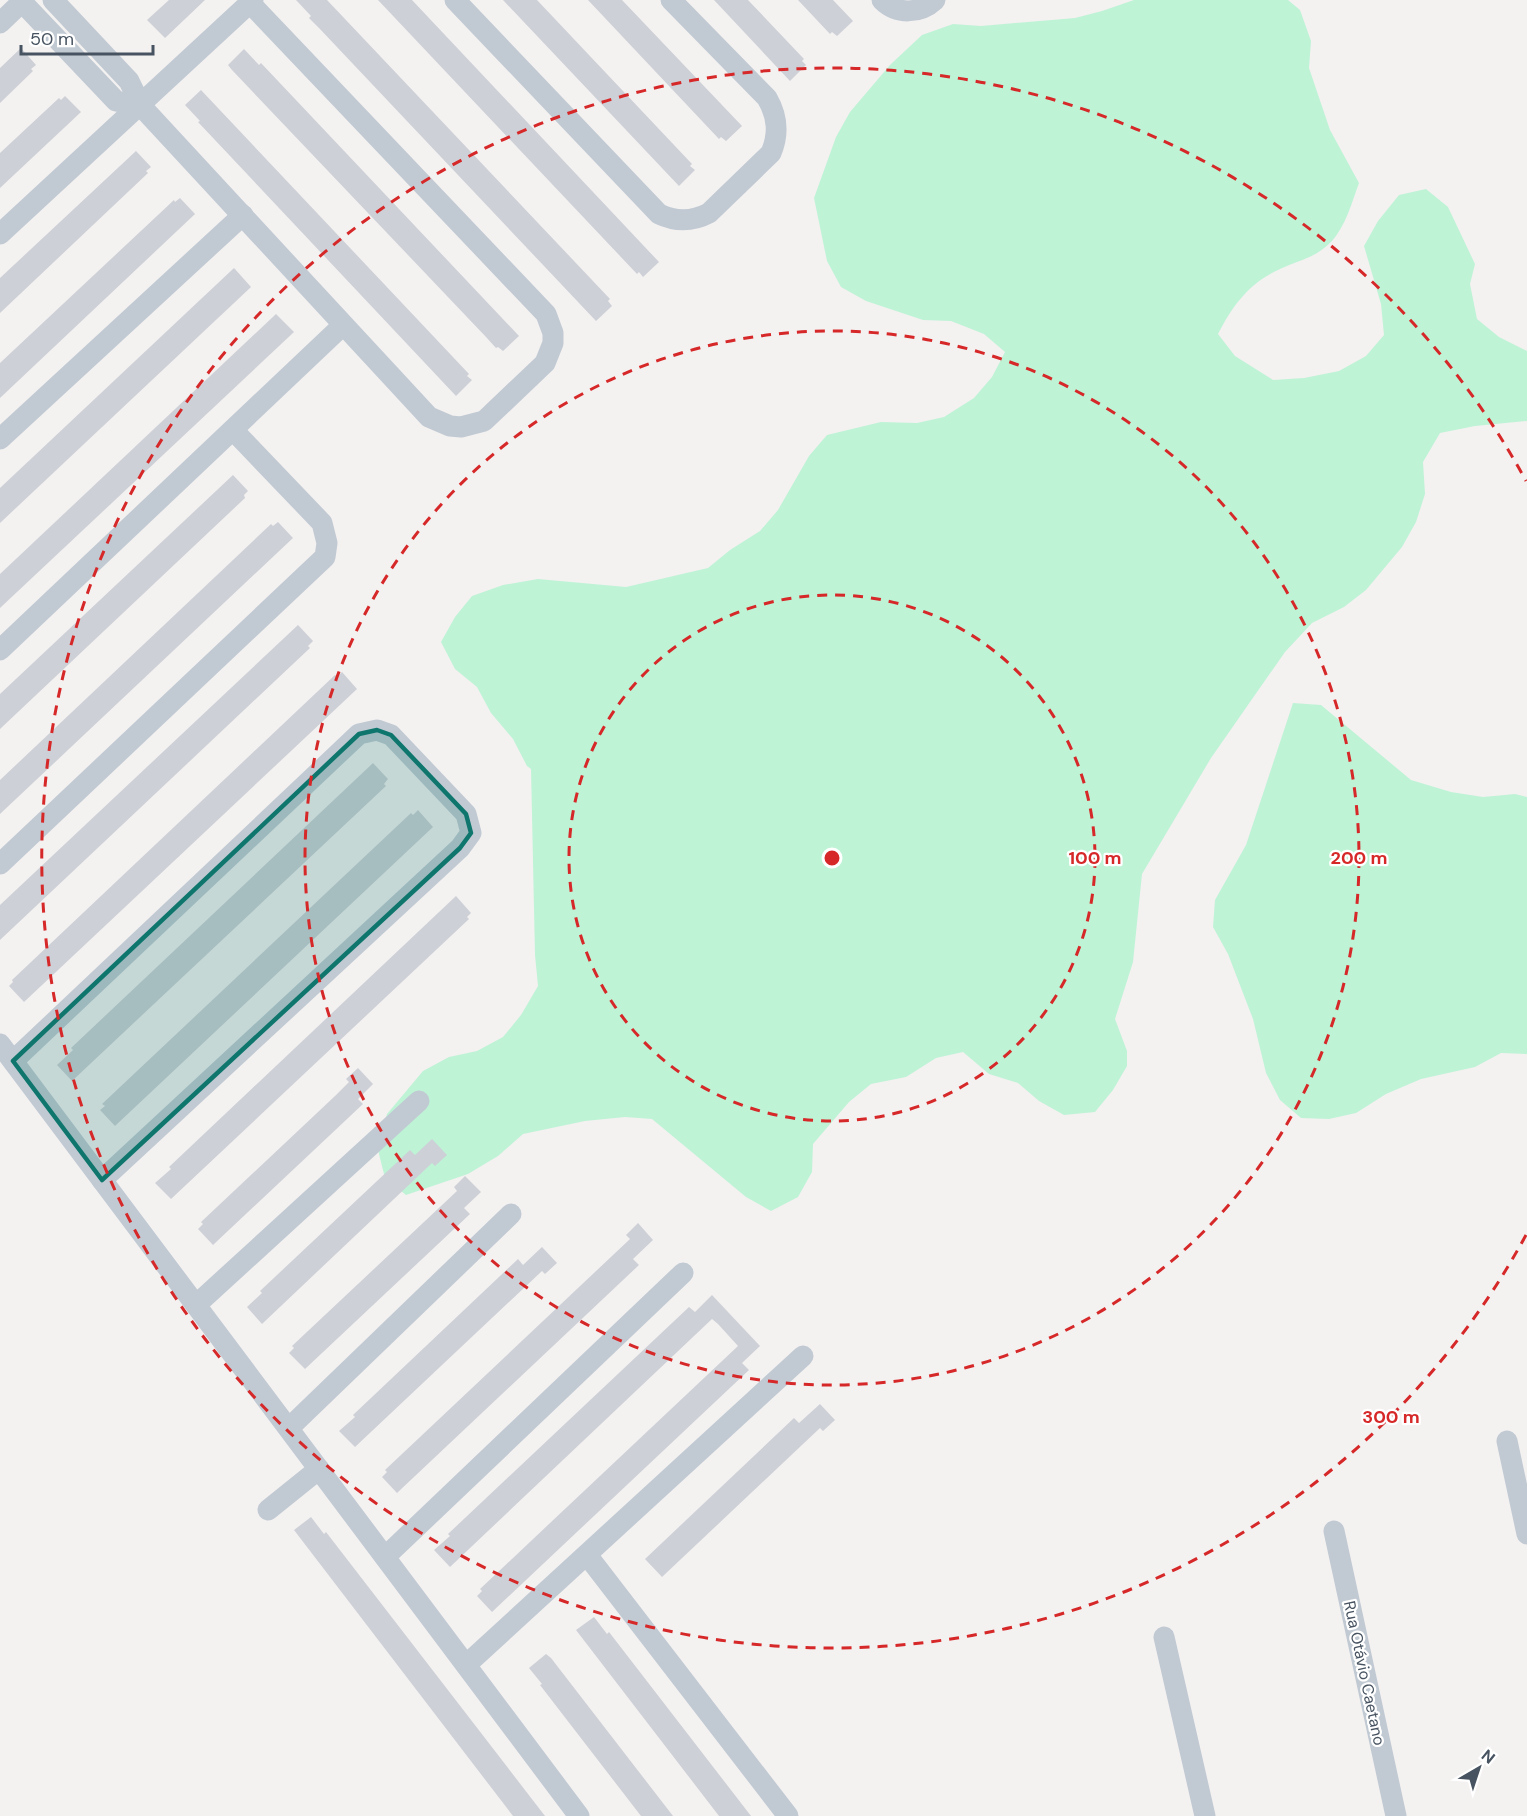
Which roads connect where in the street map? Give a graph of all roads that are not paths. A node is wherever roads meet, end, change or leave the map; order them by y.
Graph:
1 (53, 0) edge
2 (455, 0) edge
3 (671, 0) edge
4 (882, 0) edge
5 (935, 0) edge
6 (23, 1) edge
7 (252, 2) edge
8 (0, 22) edge
9 (141, 106) junction
10 (243, 214) junction
11 (0, 234) edge
12 (342, 326) junction
13 (233, 430) junction
14 (0, 439) edge
15 (0, 650) edge
16 (0, 864) edge
17 (0, 1044) edge
18 (13, 1061) junction
19 (419, 1101) dead end
20 (102, 1180) junction
21 (511, 1214) dead end
22 (683, 1273) dead end
23 (196, 1305) junction
24 (803, 1356) dead end
25 (290, 1428) junction
26 (1507, 1440) dead end
27 (319, 1469) junction
28 (268, 1510) dead end
29 (1334, 1531) dead end
30 (1527, 1534) edge
31 (587, 1555) junction
32 (385, 1557) junction
33 (1164, 1637) dead end
34 (466, 1665) junction
35 (579, 1816) edge
36 (789, 1816) edge
37 (1206, 1816) edge
38 (1396, 1816) edge

1 - 9 street
2 - 3 street
4 - 5 street
6 - 8 street
6 - 9 street
7 - 9 street
7 - 12 street
9 - 10 street
9 - 11 street
10 - 12 street
10 - 14 street
12 - 13 street
13 - 15 street
13 - 16 street
17 - 18 street
18 - 20 street
18 - 20 street
19 - 23 street
20 - 23 street
21 - 25 street
22 - 32 street
23 - 25 street
24 - 31 street
25 - 27 street
26 - 30 street
27 - 28 street
27 - 32 street
29 - 38 street, Rua Otávio Caetano
31 - 34 street
31 - 36 street
32 - 34 street
33 - 37 street
34 - 35 street

